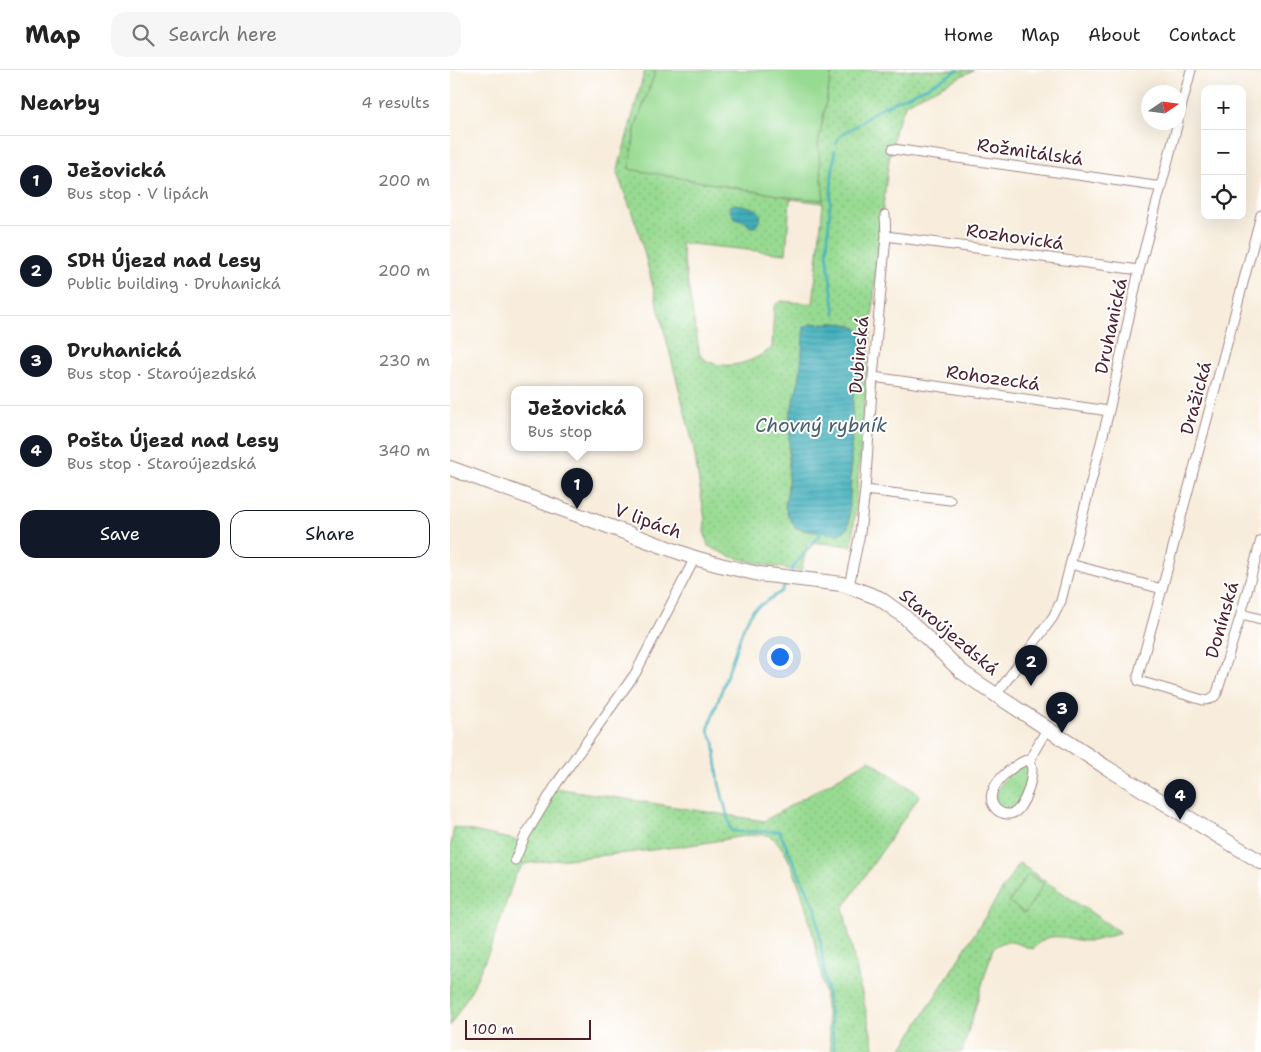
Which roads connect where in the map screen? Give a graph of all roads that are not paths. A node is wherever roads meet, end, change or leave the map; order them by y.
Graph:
1 (1190, 70) edge
2 (1186, 87) edge
3 (1176, 130) edge
4 (893, 149) dead end
5 (1162, 187) junction
6 (1261, 215) edge
7 (885, 216) dead end
8 (886, 236) junction
9 (1140, 270) junction
10 (873, 377) junction
11 (1109, 410) junction
12 (450, 468) edge
13 (865, 490) junction
14 (950, 500) dead end
15 (1261, 540) edge
16 (695, 558) junction
17 (1070, 564) junction
18 (720, 565) joint
19 (849, 586) junction
20 (1162, 589) junction
21 (1241, 614) junction
22 (1261, 619) edge
23 (996, 695) junction
24 (1203, 700) joint
25 (1047, 729) junction
26 (1031, 758) junction
27 (515, 860) dead end
28 (1261, 862) edge

1 - 2 street, Druhanická
3 - 5 street, Druhanická
4 - 5 street, Rožmitálská
5 - 9 street, Druhanická
6 - 20 street, Dražická
7 - 8 street, Dubinská
8 - 9 street, Rozhovická
8 - 10 street, Dubinská
9 - 11 street, Druhanická
10 - 11 street, Rohozecká
10 - 13 street, Dubinská
11 - 17 street, Druhanická
12 - 16 street, V lipách
13 - 14 street
13 - 19 street, Dubinská
15 - 21 street, Donínská
16 - 18 street, V lipách
16 - 27 street
17 - 20 street
17 - 23 street, Druhanická
18 - 19 street, Staroújezdská
19 - 23 street, Staroújezdská
20 - 24 street, Dražická
21 - 22 street
21 - 24 street, Donínská
23 - 25 street, Staroújezdská
25 - 26 street
25 - 28 street, Staroújezdská
26 - 26 street

